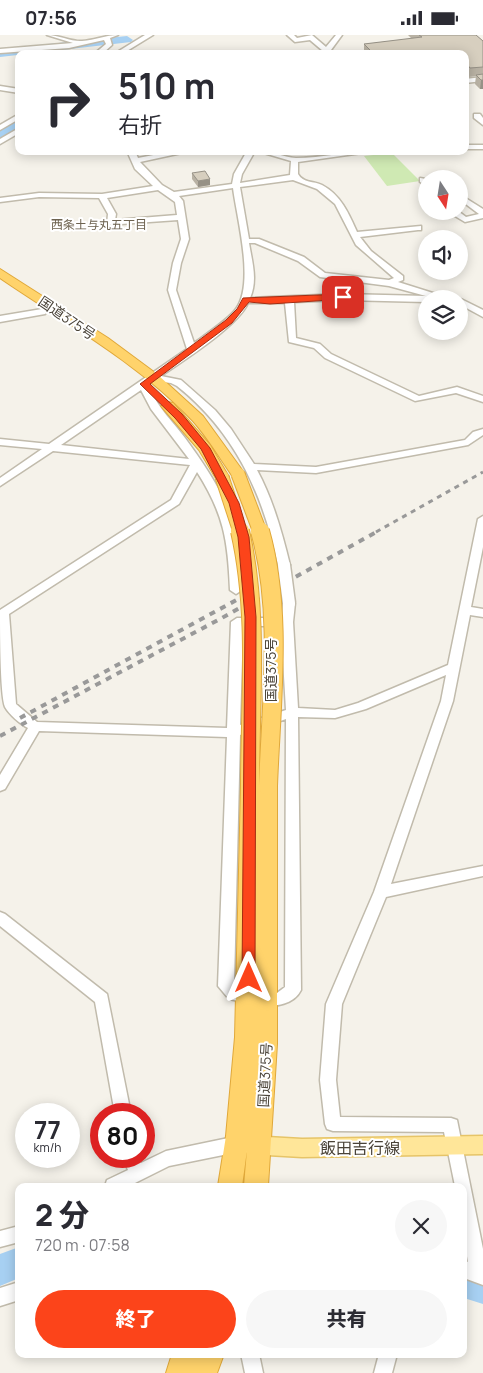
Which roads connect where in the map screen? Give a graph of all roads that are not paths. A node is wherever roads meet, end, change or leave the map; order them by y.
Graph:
1 (50, 35) edge
2 (116, 35) edge
3 (150, 35) edge
4 (290, 35) edge
5 (340, 35) edge
6 (309, 37) edge
7 (108, 40) junction
8 (82, 44) junction
9 (100, 50) edge
10 (124, 50) edge
11 (324, 50) edge
12 (330, 50) edge
13 (0, 51) edge
14 (483, 79) edge
15 (469, 81) edge
16 (0, 88) edge
17 (15, 90) edge
18 (0, 116) edge
19 (15, 116) edge
20 (477, 116) dead end
21 (15, 119) edge
22 (483, 123) edge
23 (0, 128) edge
24 (15, 133) edge
25 (0, 142) edge
26 (469, 147) edge
27 (483, 147) edge
28 (132, 155) edge
29 (166, 155) edge
30 (249, 155) edge
31 (276, 155) edge
32 (338, 155) edge
33 (295, 160) junction
34 (134, 161) junction
35 (294, 177) junction
36 (236, 185) junction
37 (159, 187) junction
38 (173, 195) junction
39 (102, 196) junction
40 (0, 200) edge
41 (468, 203) edge
42 (483, 214) edge
43 (182, 217) junction
44 (468, 218) edge
45 (418, 228) dead end
46 (355, 235) junction
47 (246, 241) junction
48 (0, 273) edge
49 (390, 283) junction
50 (0, 284) edge
51 (418, 291) edge
52 (418, 299) edge
53 (246, 300) junction
54 (289, 300) junction
55 (468, 306) edge
56 (42, 312) junction
57 (483, 314) edge
58 (0, 319) edge
59 (192, 350) junction
60 (149, 381) junction
61 (483, 399) edge
62 (483, 432) edge
63 (0, 442) edge
64 (55, 446) junction
65 (197, 463) junction
66 (231, 477) junction
67 (0, 483) edge
68 (258, 483) junction
69 (483, 519) edge
70 (279, 537) junction
71 (233, 543) junction
72 (236, 591) dead end
73 (464, 611) junction
74 (483, 613) edge
75 (287, 622) junction
76 (2, 634) edge
77 (454, 667) junction
78 (292, 712) junction
79 (35, 726) junction
80 (232, 733) junction
81 (0, 786) edge
82 (483, 871) edge
83 (381, 892) junction
84 (0, 918) edge
85 (258, 998) junction
86 (121, 1103) edge
87 (238, 1144) junction
88 (261, 1145) junction
89 (483, 1145) edge
90 (455, 1147) junction
91 (135, 1168) edge
92 (137, 1172) junction
93 (118, 1183) edge
94 (231, 1183) edge
95 (256, 1183) edge
96 (462, 1183) edge
97 (467, 1215) edge
98 (15, 1235) edge
99 (0, 1239) edge
100 (475, 1273) edge
101 (15, 1292) edge
102 (0, 1297) edge
103 (184, 1358) edge
104 (210, 1358) edge
105 (251, 1358) edge
106 (387, 1358) edge
107 (178, 1373) edge
108 (204, 1373) edge
109 (254, 1373) edge
110 (383, 1373) edge

1 - 8 street
2 - 7 street
3 - 10 street
4 - 6 street
5 - 12 street
6 - 11 street
7 - 8 street
7 - 9 street
8 - 13 street
14 - 15 street
16 - 17 street
18 - 19 street
20 - 22 street
21 - 23 street
24 - 25 street
26 - 27 street
28 - 34 street
29 - 34 street
30 - 36 street
31 - 33 street
32 - 33 street
33 - 35 street
34 - 37 street
35 - 36 street
35 - 46 street
36 - 38 street
36 - 47 street
37 - 38 street
37 - 39 street
38 - 43 street
39 - 40 street
39 - 43 street
41 - 42 street
42 - 44 street
43 - 59 street
45 - 46 street
46 - 49 street
47 - 49 street
47 - 53 street
48 - 60 highway, 国道375号
49 - 51 street
50 - 56 highway, 国道375号
52 - 54 street
53 - 54 street
53 - 59 street
54 - 61 street
55 - 57 street
56 - 58 street
56 - 60 highway, 国道375号
59 - 60 street
60 - 64 street
60 - 65 street
60 - 66 highway, 国道375号
60 - 66 street
62 - 66 street
63 - 64 street
64 - 65 street
64 - 67 street
65 - 66 street
65 - 76 street
66 - 68 street
66 - 68 street
66 - 71 street
66 - 85 highway, 国道375号, bridge
68 - 70 street
69 - 73 street
70 - 71 street
70 - 75 street, bridge
71 - 72 street
73 - 74 street
73 - 77 street
75 - 78 street
75 - 80 street
76 - 79 street
77 - 78 street
77 - 83 street
78 - 80 street
78 - 85 street
79 - 80 street
79 - 81 street
80 - 85 street
82 - 83 street
83 - 90 street
84 - 86 street
85 - 87 highway, 国道375号
85 - 88 highway, 国道375号
87 - 88 main road, 飯田吉行線
87 - 92 street
87 - 94 highway, 国道375号
88 - 90 main road, 飯田吉行線
88 - 95 highway, 国道375号
89 - 90 main road, 飯田吉行線
90 - 96 street
91 - 92 street
92 - 93 street
97 - 100 street
98 - 99 street
101 - 102 street
103 - 107 highway
104 - 108 highway
105 - 109 street
106 - 110 street

